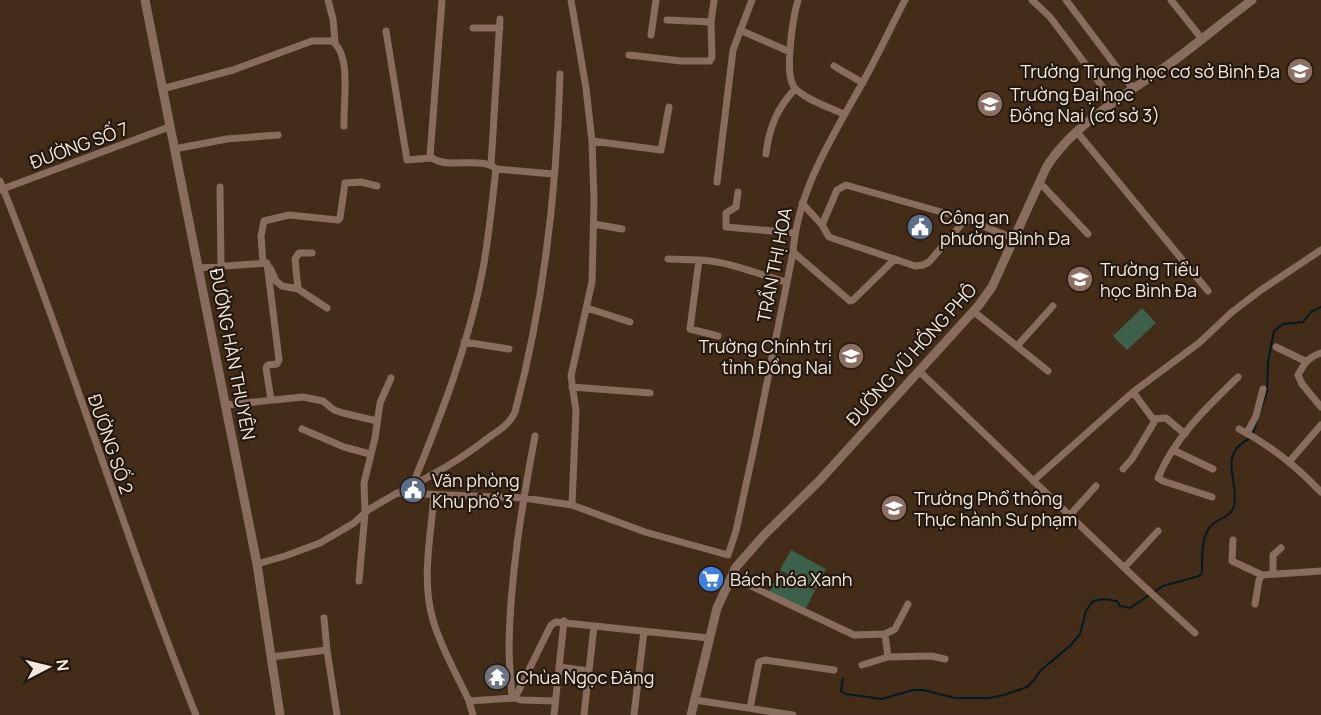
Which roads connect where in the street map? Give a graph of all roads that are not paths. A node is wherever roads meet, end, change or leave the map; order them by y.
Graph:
1 (145, 0) edge
2 (328, 0) edge
3 (442, 0) edge
4 (572, 0) edge
5 (656, 0) edge
6 (714, 0) edge
7 (752, 0) edge
8 (798, 0) edge
9 (905, 0) edge
10 (1032, 0) edge
11 (1066, 0) edge
12 (1171, 0) edge
13 (1252, 0) edge
14 (500, 19) dead end
15 (667, 20) dead end
16 (711, 22) junction
17 (473, 28) dead end
18 (500, 28) junction
19 (740, 30) junction
20 (386, 31) dead end
21 (651, 35) dead end
22 (1202, 39) junction
23 (335, 42) junction
24 (790, 52) junction
25 (630, 56) dead end
26 (834, 66) dead end
27 (560, 75) dead end
28 (863, 83) junction
29 (162, 89) junction
30 (795, 89) junction
31 (1133, 89) junction
32 (1113, 102) junction
33 (669, 107) dead end
34 (843, 114) junction
35 (344, 126) dead end
36 (169, 128) junction
37 (1077, 132) junction
38 (278, 135) dead end
39 (592, 141) junction
40 (174, 149) junction
41 (766, 154) dead end
42 (431, 158) junction
43 (494, 167) junction
44 (554, 174) junction
45 (0, 181) edge
46 (717, 182) dead end
47 (1040, 183) junction
48 (377, 186) dead end
49 (220, 187) dead end
50 (2, 190) edge
51 (738, 192) dead end
52 (802, 203) junction
53 (966, 219) junction
54 (594, 224) junction
55 (822, 225) junction
56 (622, 229) dead end
57 (795, 233) junction
58 (1088, 234) dead end
59 (1015, 239) junction
60 (1321, 250) edge
61 (793, 252) junction
62 (312, 253) dead end
63 (668, 259) dead end
64 (895, 259) junction
65 (699, 260) junction
66 (265, 263) junction
67 (221, 266) junction
68 (200, 268) junction
69 (786, 282) junction
70 (298, 289) junction
71 (1208, 291) dead end
72 (1053, 306) dead end
73 (327, 308) dead end
74 (587, 308) junction
75 (974, 311) junction
76 (630, 322) dead end
77 (718, 336) dead end
78 (464, 342) junction
79 (1017, 346) junction
80 (1276, 347) dead end
81 (509, 349) dead end
82 (1321, 353) edge
83 (1305, 361) junction
84 (919, 371) junction
85 (1048, 371) dead end
86 (1238, 377) dead end
87 (391, 378) dead end
88 (572, 387) junction
89 (1263, 389) dead end
90 (1133, 392) junction
91 (650, 393) dead end
92 (271, 400) junction
93 (226, 405) junction
94 (1321, 407) edge
95 (1156, 419) junction
96 (377, 421) junction
97 (1321, 425) edge
98 (302, 429) dead end
99 (1239, 429) dead end
100 (1247, 433) junction
101 (1185, 434) junction
102 (535, 436) dead end
103 (1173, 450) junction
104 (370, 454) junction
105 (1288, 462) junction
106 (1123, 469) dead end
107 (1213, 469) dead end
108 (1033, 481) junction
109 (412, 486) junction
110 (1096, 486) dead end
111 (1321, 492) edge
112 (397, 493) junction
113 (434, 495) junction
114 (1212, 497) dead end
115 (524, 498) junction
116 (572, 505) junction
117 (365, 513) junction
118 (1070, 515) junction
119 (1158, 531) dead end
120 (1233, 540) dead end
121 (1281, 548) dead end
122 (728, 555) junction
123 (257, 564) junction
124 (736, 567) junction
125 (1124, 568) junction
126 (1321, 571) edge
127 (1273, 574) junction
128 (1262, 575) junction
129 (732, 577) junction
130 (359, 581) dead end
131 (908, 604) dead end
132 (1255, 604) dead end
133 (324, 618) dead end
134 (564, 621) junction
135 (594, 626) junction
136 (644, 631) junction
137 (1195, 633) dead end
138 (885, 634) junction
139 (709, 638) junction
140 (327, 650) junction
141 (271, 657) junction
142 (888, 657) junction
143 (945, 659) dead end
144 (862, 665) dead end
145 (559, 667) junction
146 (834, 670) dead end
147 (589, 671) junction
148 (513, 698) junction
149 (695, 700) junction
150 (469, 701) junction
151 (555, 701) junction
152 (754, 711) edge
153 (196, 715) edge
154 (280, 715) edge
155 (337, 715) edge
156 (473, 715) edge
157 (554, 715) edge
158 (584, 715) edge
159 (634, 715) edge
160 (691, 715) edge
161 (789, 715) edge

1 - 29 street, ĐƯỜNG HÀN THUYÊN
2 - 23 street
3 - 42 street
4 - 39 street
5 - 21 street
6 - 16 street
7 - 19 street
8 - 24 street
9 - 28 street, TRẦN THỊ HOA
10 - 32 street
11 - 31 street
12 - 22 street
13 - 22 street, ĐƯỜNG VŨ HỒNG PHÔ
14 - 18 street
15 - 16 street
16 - 25 street
17 - 18 street
18 - 43 street
19 - 24 street
19 - 46 street
20 - 42 street
22 - 31 street, ĐƯỜNG VŨ HỒNG PHÔ
23 - 29 street
23 - 35 street
24 - 30 street
26 - 28 street
27 - 44 street
28 - 34 street, TRẦN THỊ HOA
29 - 36 street, ĐƯỜNG HÀN THUYÊN
30 - 34 street
30 - 41 street
31 - 32 street, ĐƯỜNG VŨ HỒNG PHÔ
32 - 37 street, ĐƯỜNG VŨ HỒNG PHÔ
33 - 39 street
34 - 52 street, TRẦN THỊ HOA
36 - 40 street, ĐƯỜNG HÀN THUYÊN
36 - 50 street, ĐƯỜNG SỐ 7
37 - 47 street, ĐƯỜNG VŨ HỒNG PHÔ
37 - 71 street
38 - 40 street
39 - 54 street
40 - 68 street, ĐƯỜNG HÀN THUYÊN
42 - 43 street
43 - 44 street
43 - 78 street
44 - 109 street
45 - 50 street, ĐƯỜNG SỐ 2
47 - 58 street
47 - 59 street, ĐƯỜNG VŨ HỒNG PHÔ
48 - 66 street
49 - 67 street
50 - 153 street, ĐƯỜNG SỐ 2
51 - 57 street
52 - 55 street
52 - 57 street, TRẦN THỊ HOA
53 - 55 street
53 - 59 street
53 - 64 street
54 - 56 street
54 - 74 street
55 - 64 street
57 - 61 street, TRẦN THỊ HOA
59 - 75 street, ĐƯỜNG VŨ HỒNG PHÔ
60 - 90 street
61 - 64 street
61 - 69 street, TRẦN THỊ HOA
62 - 70 street
63 - 65 street
65 - 69 street
65 - 77 street
66 - 67 street
66 - 70 street
66 - 92 street
67 - 68 street
68 - 93 street, ĐƯỜNG HÀN THUYÊN
69 - 122 street, TRẦN THỊ HOA
70 - 73 street
72 - 79 street
74 - 76 street
74 - 88 street
75 - 79 street
75 - 84 street, ĐƯỜNG VŨ HỒNG PHÔ
78 - 81 street
78 - 109 street
79 - 85 street
80 - 83 street
82 - 83 street
83 - 94 street
84 - 108 street
84 - 124 street, ĐƯỜNG VŨ HỒNG PHÔ
86 - 101 street
87 - 96 street
88 - 91 street
88 - 116 street
89 - 100 street
90 - 95 street
90 - 108 street
92 - 93 street
92 - 96 street
93 - 123 street, ĐƯỜNG HÀN THUYÊN
95 - 101 street
95 - 106 street
96 - 104 street
97 - 105 street
98 - 104 street
99 - 100 street
100 - 105 street
101 - 103 street
102 - 115 street
103 - 107 street
103 - 114 street
104 - 117 street
105 - 111 street
108 - 118 street
109 - 112 street
110 - 118 street
112 - 113 street
112 - 117 street
113 - 115 street
113 - 150 street
115 - 116 street
115 - 148 street
116 - 122 street
117 - 123 street
117 - 130 street
118 - 125 street
119 - 125 street
120 - 128 street
121 - 127 street
122 - 124 street
123 - 141 street, ĐƯỜNG HÀN THUYÊN
124 - 129 street, ĐƯỜNG VŨ HỒNG PHÔ
125 - 137 street
126 - 127 street
127 - 128 street
128 - 132 street
129 - 138 street
129 - 139 street, ĐƯỜNG VŨ HỒNG PHÔ
131 - 138 street
133 - 140 street
134 - 135 street
134 - 145 street
134 - 148 street
135 - 136 street
135 - 147 street
136 - 139 street
136 - 159 street
138 - 142 street
139 - 149 street, ĐƯỜNG VŨ HỒNG PHÔ
140 - 141 street
140 - 155 street
141 - 154 street, ĐƯỜNG HÀN THUYÊN
142 - 143 street
142 - 144 street
145 - 147 street
145 - 151 street
146 - 152 street
147 - 158 street
148 - 150 street
148 - 151 street
149 - 152 street
149 - 160 street, ĐƯỜNG VŨ HỒNG PHÔ
150 - 156 street
151 - 157 street
152 - 161 street

